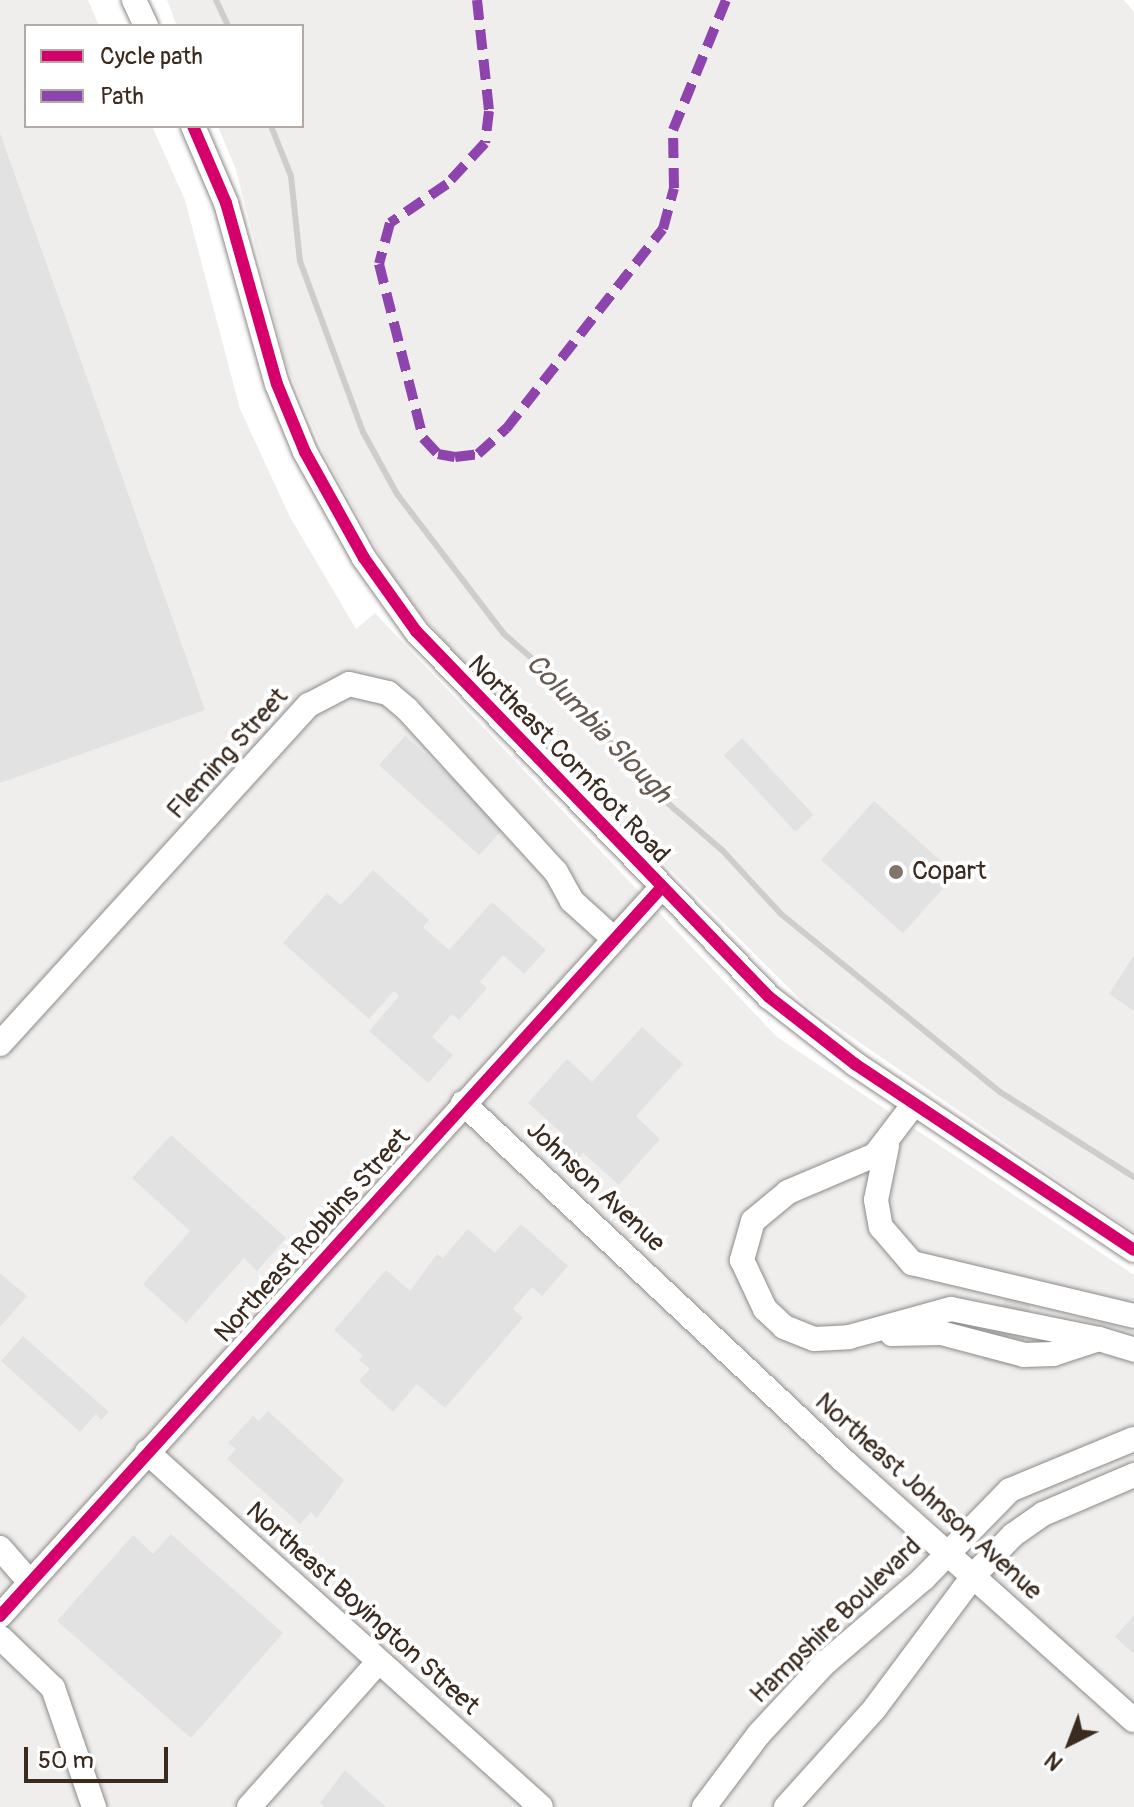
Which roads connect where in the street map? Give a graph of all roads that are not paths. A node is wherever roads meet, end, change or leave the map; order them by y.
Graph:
1 (134, 0) edge
2 (145, 24) edge
3 (194, 128) edge
4 (661, 888) junction
5 (613, 938) junction
6 (0, 1044) edge
7 (463, 1103) junction
8 (914, 1104) junction
9 (887, 1146) junction
10 (1134, 1250) edge
11 (688, 1313) joint
12 (1134, 1316) edge
13 (1134, 1350) edge
14 (1134, 1439) edge
15 (147, 1452) junction
16 (1134, 1475) edge
17 (0, 1548) edge
18 (949, 1553) junction
19 (974, 1575) junction
20 (29, 1581) junction
21 (0, 1616) edge
22 (0, 1638) edge
23 (378, 1662) junction
24 (1134, 1720) edge
25 (94, 1807) edge
26 (249, 1807) edge
27 (541, 1807) edge
28 (704, 1807) edge
29 (786, 1807) edge

1 - 2 street
3 - 4 street, Northeast Cornfoot Road
4 - 5 street, Northeast Robbins Street
4 - 8 street, Northeast Cornfoot Road
5 - 6 street, Fleming Street
5 - 7 street, Northeast Robbins Street
7 - 11 street, Johnson Avenue
7 - 15 street, Northeast Robbins Street
8 - 9 street
8 - 10 street, Northeast Cornfoot Road
9 - 12 street
9 - 13 street
11 - 18 street, Northeast Johnson Avenue
14 - 18 street, Hampshire Boulevard
15 - 20 street, Northeast Robbins Street
15 - 23 street, Northeast Boyington Street
16 - 19 street
17 - 20 street
18 - 19 street, Northeast Johnson Avenue
18 - 28 street, Hampshire Boulevard
19 - 24 street, Northeast Johnson Avenue
19 - 29 street
20 - 21 street, Northeast Robbins Street
22 - 25 street
23 - 26 street
23 - 27 street, Northeast Boyington Street

